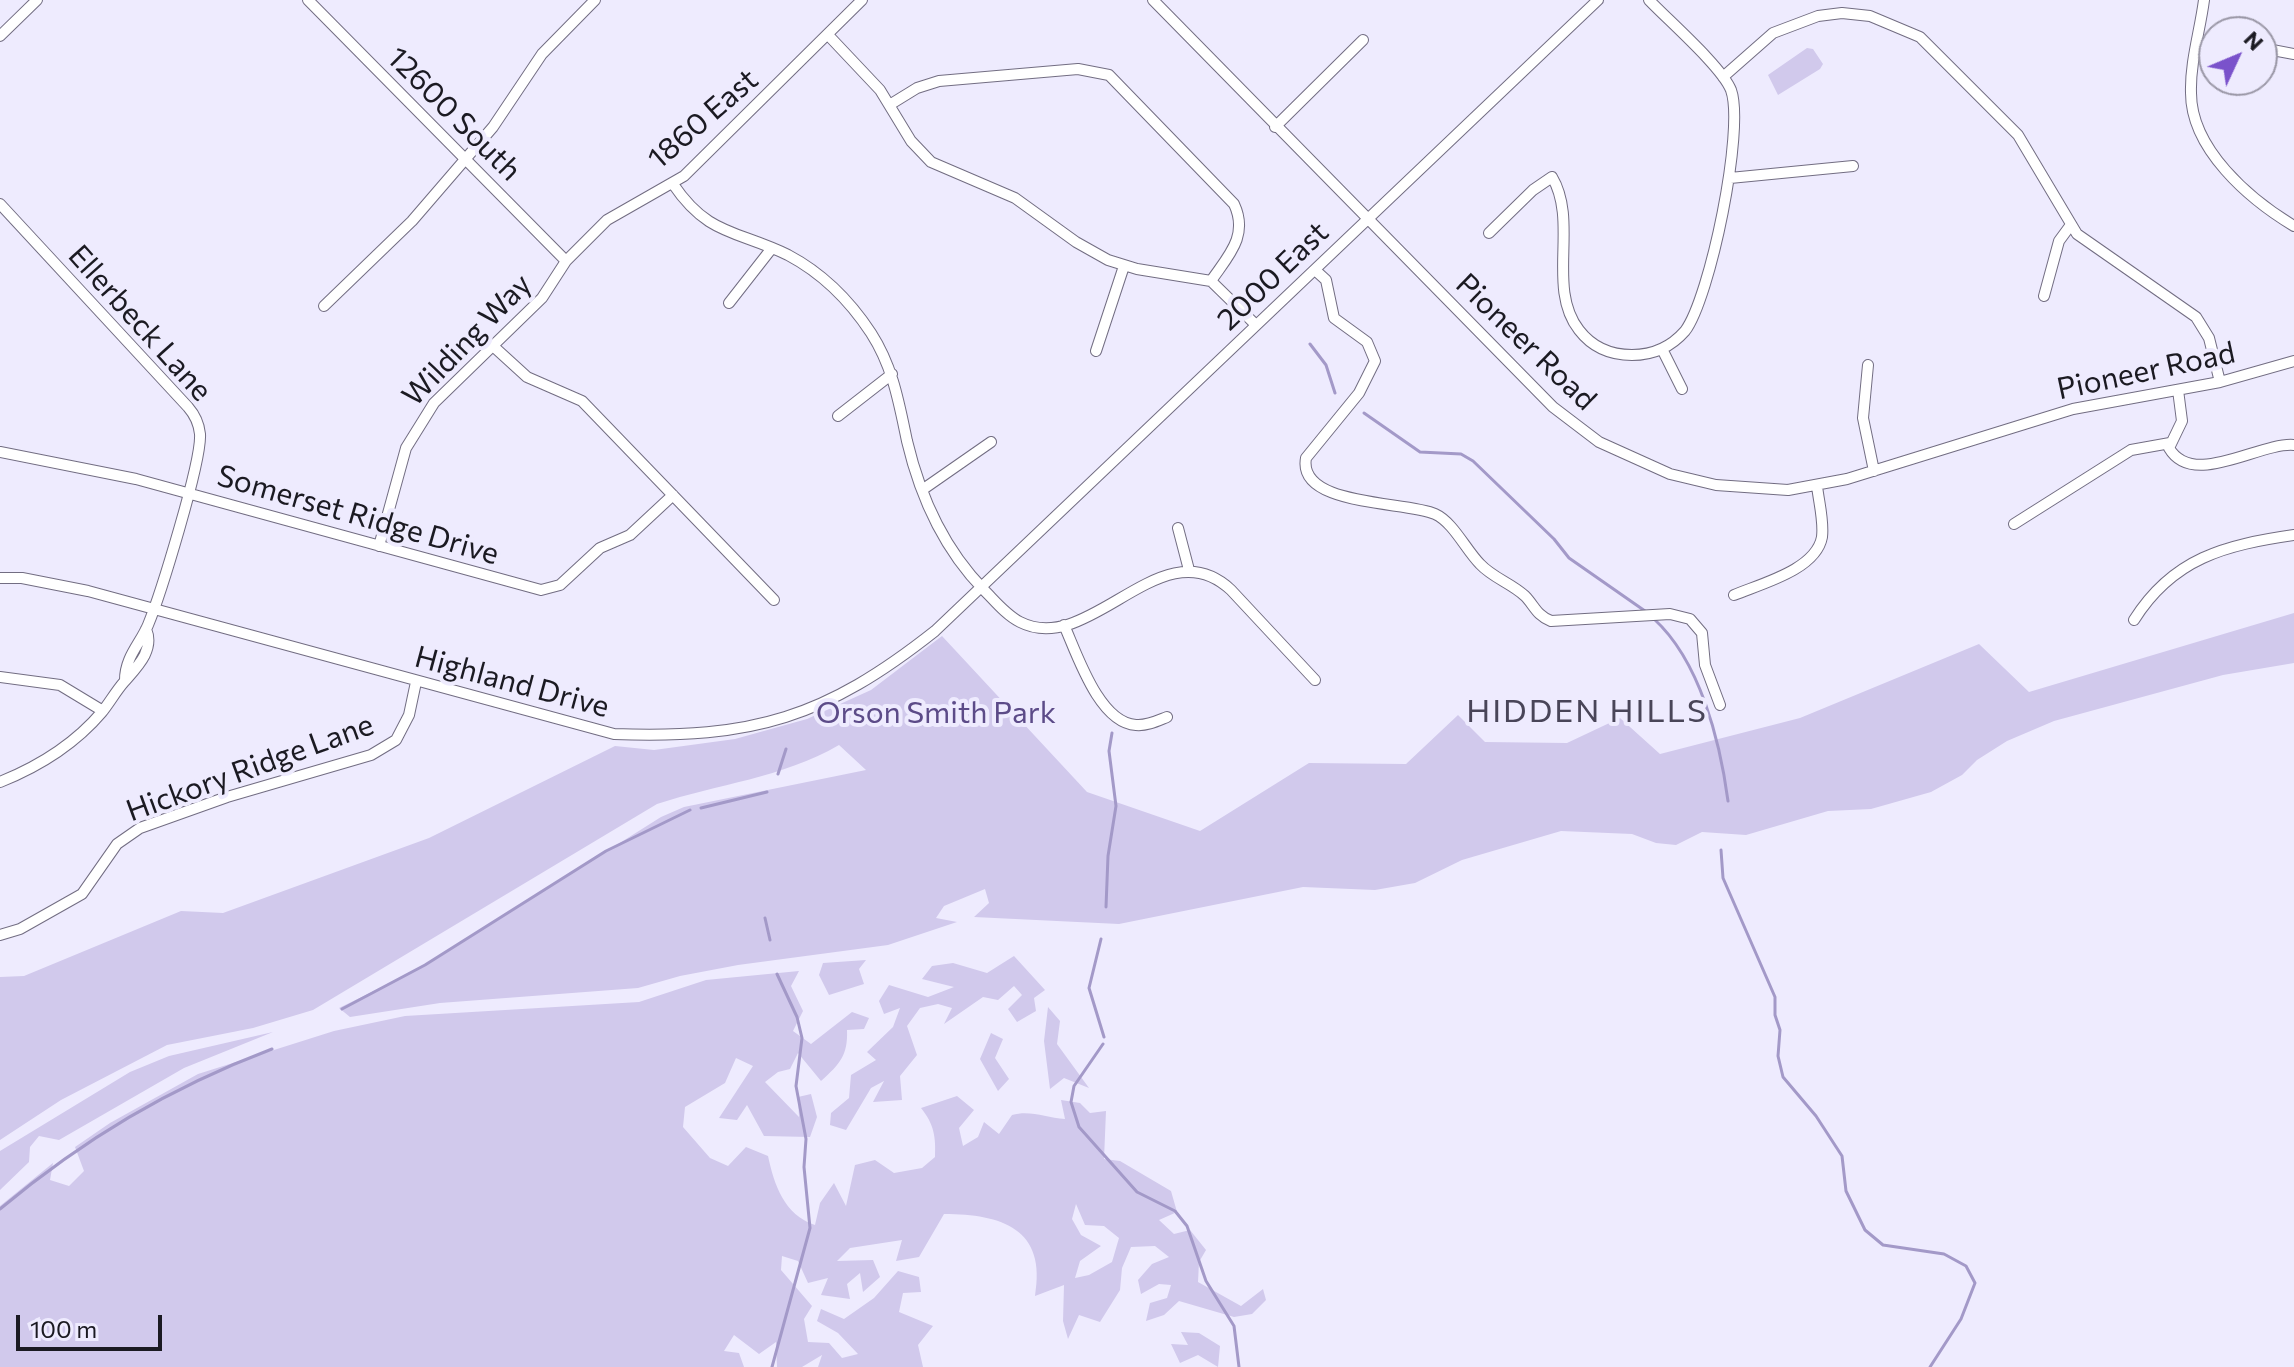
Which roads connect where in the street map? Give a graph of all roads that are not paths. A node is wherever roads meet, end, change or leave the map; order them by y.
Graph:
1 (19, 0) edge
2 (37, 0) edge
3 (309, 0) edge
4 (595, 0) edge
5 (862, 0) edge
6 (1153, 0) edge
7 (1598, 0) edge
8 (1649, 0) edge
9 (1842, 0) edge
10 (2204, 0) edge
11 (27, 9) junction
12 (1842, 13) junction
13 (0, 36) edge
14 (829, 36) junction
15 (1363, 40) dead end
16 (1723, 77) junction
17 (891, 104) junction
18 (1275, 127) junction
19 (466, 158) junction
20 (1853, 166) dead end
21 (1730, 178) junction
22 (673, 184) junction
23 (0, 204) edge
24 (1367, 220) junction
25 (2070, 226) junction
26 (2294, 226) edge
27 (1489, 233) dead end
28 (772, 248) junction
29 (566, 261) junction
30 (1124, 266) junction
31 (1315, 270) junction
32 (1211, 281) junction
33 (2044, 296) dead end
34 (729, 303) dead end
35 (324, 306) dead end
36 (1256, 325) junction
37 (493, 346) junction
38 (1662, 349) junction
39 (1096, 351) dead end
40 (2294, 361) edge
41 (1868, 365) dead end
42 (892, 374) junction
43 (2220, 382) junction
44 (1682, 389) dead end
45 (2178, 390) junction
46 (838, 416) dead end
47 (991, 442) dead end
48 (2170, 443) junction
49 (2294, 445) edge
50 (0, 452) edge
51 (1874, 471) junction
52 (1817, 486) junction
53 (922, 490) junction
54 (187, 492) junction
55 (673, 495) junction
56 (2014, 524) dead end
57 (1178, 528) dead end
58 (2294, 535) edge
59 (379, 546) junction
60 (1189, 570) junction
61 (0, 578) edge
62 (982, 587) junction
63 (1734, 595) dead end
64 (774, 600) dead end
65 (153, 610) junction
66 (2134, 620) dead end
67 (1064, 625) junction
68 (0, 677) edge
69 (1315, 680) dead end
70 (416, 682) junction
71 (1720, 705) dead end
72 (103, 711) junction
73 (1167, 717) dead end
74 (0, 782) edge
75 (0, 935) edge

1 - 11 street
2 - 11 street
3 - 19 street, 12600 South
4 - 19 street
5 - 14 street, 1860 East
6 - 18 street, Pioneer Road
7 - 24 street, 2000 East
8 - 16 street
9 - 12 street
10 - 26 street
11 - 13 street
12 - 16 street
12 - 25 street
14 - 17 street
14 - 22 street, 1860 East
15 - 18 street
16 - 21 street
17 - 30 street
17 - 32 street
18 - 24 street, Pioneer Road
19 - 29 street, 12600 South
19 - 35 street
20 - 21 street
21 - 38 street
22 - 28 street
22 - 29 street, 1860 East
23 - 54 street, Ellerbeck Lane
24 - 31 street, 2000 East
24 - 52 street, Pioneer Road
25 - 33 street
25 - 43 street
27 - 38 street
28 - 34 street
28 - 42 street
29 - 37 street, Wilding Way
30 - 32 street
30 - 39 street
31 - 36 street, 2000 East
31 - 71 street
32 - 36 street
36 - 62 street, 2000 East
37 - 55 street
37 - 59 street, Wilding Way
38 - 44 street
40 - 43 street, Pioneer Road
41 - 51 street
42 - 46 street
42 - 53 street
43 - 45 street, Pioneer Road
45 - 48 street
45 - 51 street, Pioneer Road
47 - 53 street
48 - 49 street
48 - 56 street
50 - 54 street, Somerset Ridge Drive
51 - 52 street, Pioneer Road
52 - 63 street
53 - 62 street
54 - 59 street, Somerset Ridge Drive
54 - 65 street, Ellerbeck Lane
55 - 59 street, Somerset Ridge Drive
55 - 64 street
57 - 60 street
58 - 66 street
60 - 67 street
60 - 69 street
61 - 65 street, Highland Drive
62 - 67 street
62 - 70 street, Highland Drive
65 - 70 street, Highland Drive
65 - 72 street, Ellerbeck Lane
67 - 73 street
68 - 72 street
70 - 75 street, Hickory Ridge Lane
72 - 74 street, Ellerbeck Lane

